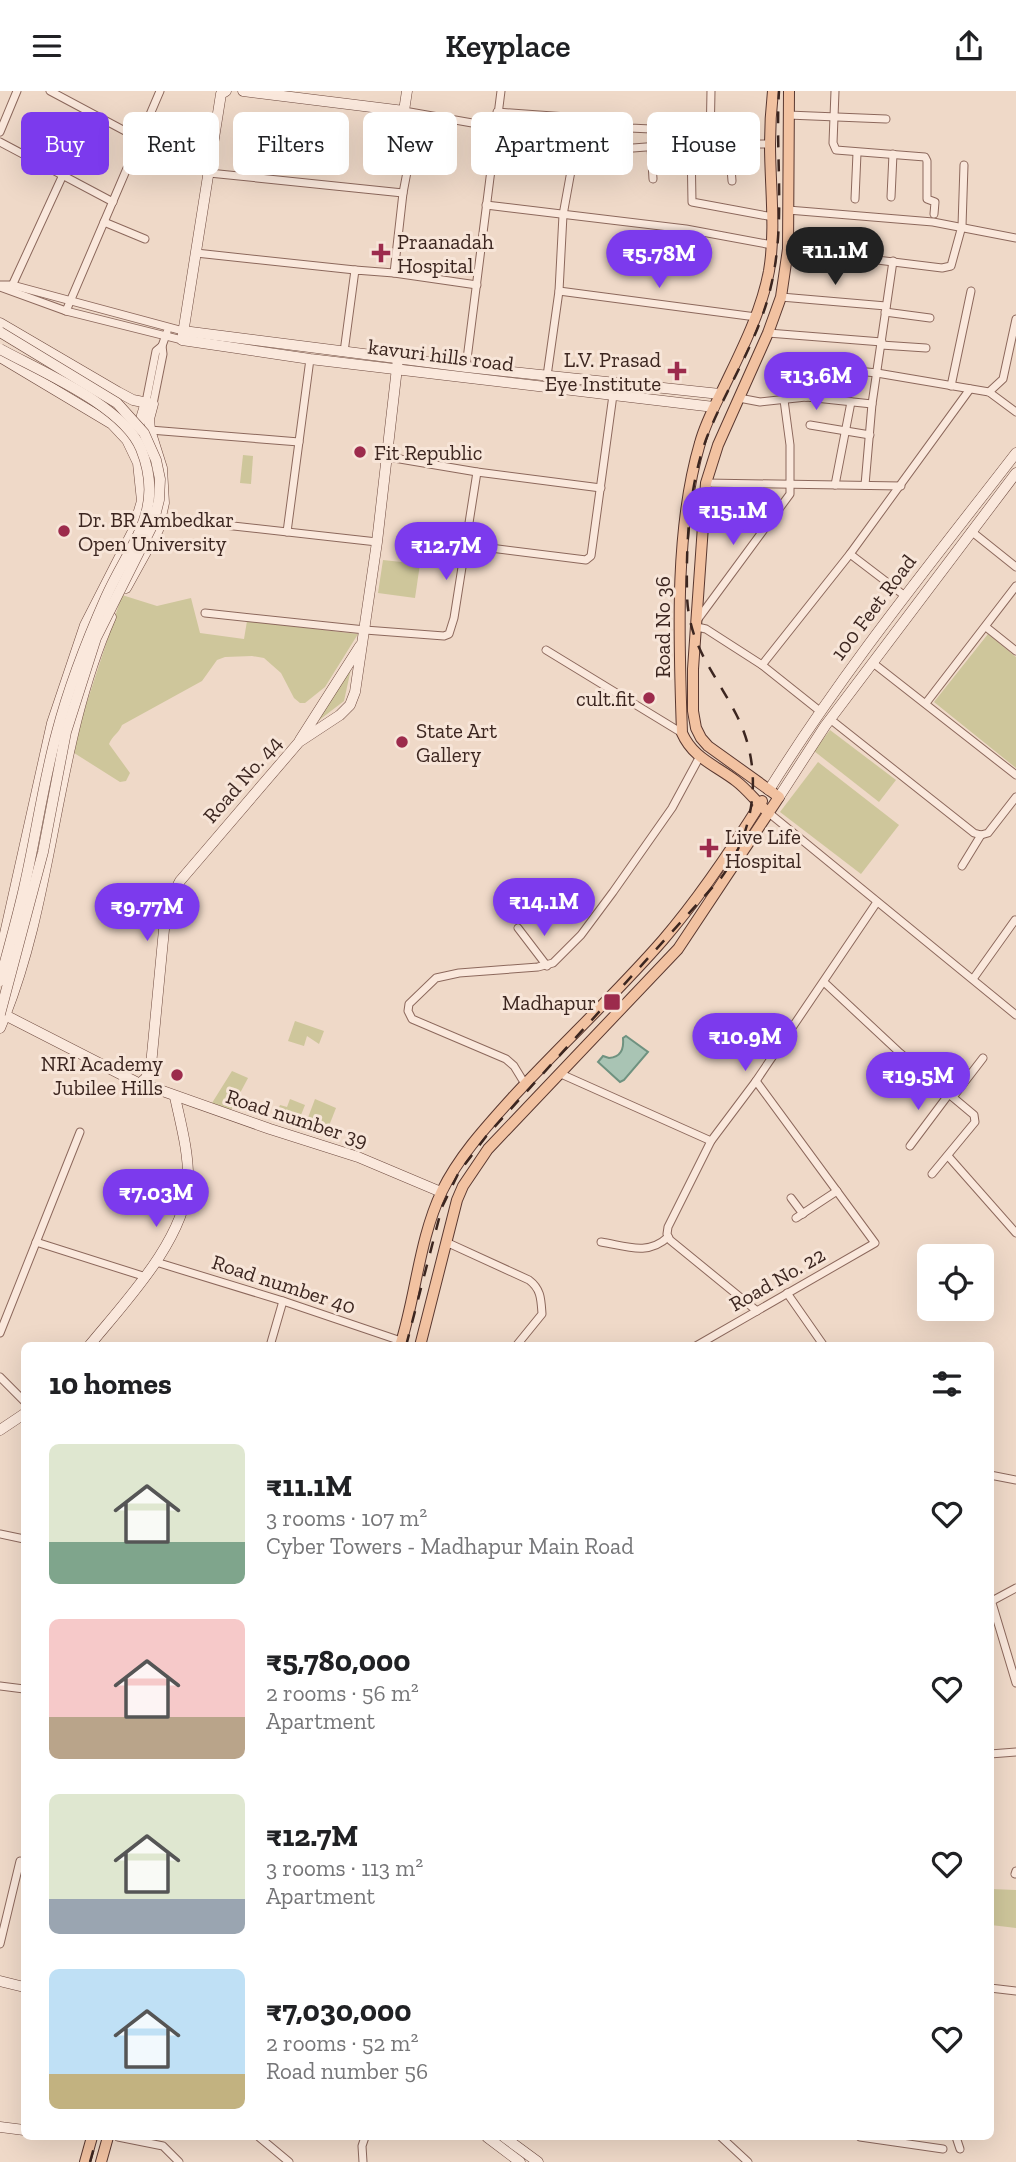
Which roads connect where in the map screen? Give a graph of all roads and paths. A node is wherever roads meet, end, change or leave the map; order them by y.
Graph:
1 (17, 91) edge
2 (50, 91) edge
3 (160, 91) edge
4 (243, 91) edge
5 (407, 91) edge
6 (501, 91) edge
7 (711, 91) edge
8 (773, 91) edge
9 (789, 91) edge
10 (835, 91) edge
11 (220, 92) edge
12 (404, 111) junction
13 (151, 112) edge
14 (217, 112) edge
15 (409, 112) edge
16 (497, 112) edge
17 (711, 112) edge
18 (788, 115) junction
19 (834, 116) junction
20 (886, 119) dead end
21 (123, 130) edge
22 (0, 131) edge
23 (0, 142) edge
24 (760, 144) edge
25 (770, 144) junction
26 (857, 153) junction
27 (892, 154) junction
28 (964, 165) dead end
29 (219, 174) edge
30 (125, 175) edge
31 (209, 175) edge
32 (406, 175) edge
33 (489, 175) edge
34 (571, 175) edge
35 (653, 175) edge
36 (692, 175) edge
37 (732, 175) edge
38 (62, 177) junction
39 (653, 179) dead end
40 (732, 181) dead end
41 (402, 194) junction
42 (891, 197) dead end
43 (855, 199) dead end
44 (113, 202) junction
45 (486, 205) junction
46 (788, 211) junction
47 (934, 213) dead end
48 (564, 215) junction
49 (773, 217) junction
50 (104, 222) junction
51 (962, 226) junction
52 (1016, 238) edge
53 (145, 239) dead end
54 (772, 245) junction
55 (788, 249) junction
56 (196, 253) junction
57 (893, 261) junction
58 (355, 270) junction
59 (394, 273) junction
60 (477, 285) junction
61 (0, 286) edge
62 (11, 288) junction
63 (559, 291) junction
64 (971, 291) dead end
65 (781, 297) junction
66 (70, 302) junction
67 (886, 309) junction
68 (66, 311) junction
69 (756, 317) junction
70 (930, 318) dead end
71 (1016, 319) edge
72 (0, 323) edge
73 (0, 332) edge
74 (167, 332) junction
75 (768, 333) junction
76 (183, 335) junction
77 (881, 344) junction
78 (926, 348) dead end
79 (0, 349) edge
80 (344, 352) junction
81 (0, 357) edge
82 (310, 359) junction
83 (397, 364) junction
84 (466, 367) junction
85 (877, 373) junction
86 (547, 376) junction
87 (951, 386) junction
88 (970, 389) junction
89 (989, 392) junction
90 (720, 394) junction
91 (614, 395) junction
92 (688, 397) junction
93 (806, 397) junction
94 (739, 398) junction
95 (784, 400) junction
96 (851, 402) junction
97 (150, 403) junction
98 (872, 404) junction
99 (714, 407) junction
100 (1016, 412) edge
101 (810, 425) dead end
102 (150, 430) junction
103 (846, 431) junction
104 (870, 435) junction
105 (299, 442) junction
106 (133, 453) junction
107 (1016, 453) edge
108 (388, 457) junction
109 (477, 472) junction
110 (1016, 473) edge
111 (706, 483) junction
112 (791, 484) junction
113 (835, 485) junction
114 (865, 485) junction
115 (901, 486) junction
116 (601, 488) junction
117 (975, 506) junction
118 (985, 514) junction
119 (188, 521) dead end
120 (684, 526) junction
121 (701, 529) junction
122 (971, 531) junction
123 (287, 532) junction
124 (377, 542) junction
125 (467, 545) junction
126 (850, 554) junction
127 (1016, 567) edge
128 (1016, 586) edge
129 (905, 596) junction
130 (205, 613) dead end
131 (697, 623) junction
132 (986, 627) junction
133 (365, 630) junction
134 (362, 642) junction
135 (546, 650) dead end
136 (1016, 651) edge
137 (873, 663) junction
138 (762, 665) junction
139 (926, 703) junction
140 (821, 712) junction
141 (830, 719) junction
142 (682, 733) junction
143 (299, 742) junction
144 (699, 758) junction
145 (1016, 775) edge
146 (769, 790) junction
147 (779, 797) junction
148 (1016, 797) edge
149 (759, 804) junction
150 (769, 813) junction
151 (981, 835) junction
152 (962, 866) dead end
153 (19, 875) junction
154 (40, 894) junction
155 (877, 902) junction
156 (1015, 920) edge
157 (518, 928) dead end
158 (0, 956) edge
159 (547, 966) junction
160 (973, 979) junction
161 (0, 981) edge
162 (825, 983) junction
163 (1016, 1014) edge
164 (3, 1015) edge
165 (0, 1028) edge
166 (983, 1058) dead end
167 (561, 1074) junction
168 (756, 1081) junction
169 (140, 1083) junction
170 (526, 1084) junction
171 (951, 1095) junction
172 (175, 1097) junction
173 (80, 1132) dead end
174 (711, 1141) junction
175 (910, 1146) dead end
176 (948, 1156) junction
177 (932, 1174) dead end
178 (837, 1191) junction
179 (441, 1192) junction
180 (791, 1198) dead end
181 (1016, 1233) edge
182 (668, 1237) junction
183 (36, 1242) junction
184 (601, 1242) dead end
185 (446, 1243) junction
186 (423, 1252) junction
187 (442, 1259) junction
188 (156, 1262) junction
189 (146, 1276) junction
190 (787, 1293) junction
191 (283, 1301) junction
192 (757, 1311) junction
193 (0, 1333) edge
194 (92, 1342) edge
195 (271, 1342) edge
196 (398, 1342) edge
197 (401, 1342) edge
198 (421, 1342) edge
199 (519, 1342) edge
200 (703, 1342) edge
201 (821, 1342) edge
202 (0, 1377) edge
203 (21, 1398) edge
204 (21, 1416) edge
205 (0, 1430) edge
206 (994, 1476) edge
207 (1016, 1480) edge
208 (0, 1534) edge
209 (21, 1538) edge
210 (1016, 1588) edge
211 (994, 1600) edge
212 (994, 1612) edge
213 (1016, 1683) edge
214 (0, 1686) edge
215 (21, 1689) edge
216 (1016, 1752) edge
217 (994, 1754) edge
218 (20, 1861) dead end
219 (0, 1944) edge
220 (0, 1981) edge
221 (21, 1986) edge
222 (994, 1988) edge
223 (1016, 1991) edge
224 (0, 2127) edge
225 (21, 2130) edge
226 (90, 2140) edge
227 (107, 2140) edge
228 (133, 2140) edge
229 (263, 2140) edge
230 (364, 2140) edge
231 (491, 2140) edge
232 (508, 2140) edge
233 (724, 2140) edge
234 (881, 2140) edge
235 (957, 2140) edge
236 (943, 2149) dead end
237 (960, 2149) dead end
238 (85, 2162) edge
239 (101, 2162) edge
240 (178, 2162) edge
241 (289, 2162) edge
242 (363, 2162) edge
243 (520, 2162) edge
244 (538, 2162) edge
245 (748, 2162) edge

1 - 22 street
2 - 21 street
3 - 13 street
4 - 12 main road
5 - 12 main road
6 - 16 street, kavuri hills road
7 - 17 street
8 - 25 main road, Road No 36
9 - 18 main road, Road No 36
10 - 19 street
11 - 14 main road
12 - 15 street
18 - 19 street
18 - 46 main road, Road No 36
19 - 20 street
19 - 26 street
23 - 38 street
24 - 25 street
25 - 49 main road, Road No 36
26 - 27 street
26 - 43 street
27 - 42 street
27 - 47 street
28 - 51 street
29 - 41 street
30 - 44 street
31 - 56 main road
32 - 41 street
33 - 45 street, kavuri hills road
34 - 48 street
35 - 39 street
36 - 49 street
37 - 40 street
38 - 44 street
38 - 62 street
41 - 59 street
44 - 50 street
45 - 48 street
45 - 60 street, kavuri hills road
46 - 51 street
46 - 55 main road, Road No 36
48 - 54 street
48 - 63 street
49 - 54 main road, Road No 36
50 - 53 street
50 - 66 street
51 - 52 street
51 - 57 street
54 - 69 main road, Road No 36
55 - 57 street
55 - 65 main road, Road No 36
56 - 58 street
56 - 76 main road
57 - 67 street
58 - 59 street
58 - 80 street, kavuri hills road
59 - 60 street
60 - 84 street, kavuri hills road
61 - 62 street
62 - 66 street
62 - 68 street
63 - 69 street
63 - 86 street
64 - 87 street
65 - 67 street
65 - 75 main road, Road No 36
66 - 68 street
66 - 74 street
67 - 70 street
67 - 77 street
68 - 74 street
69 - 90 main road, Road No 36
71 - 89 street
72 - 97 main road
73 - 164 main road, bridge
74 - 76 street, kavuri hills road
74 - 97 street
75 - 77 street
75 - 94 main road, Road No 36
76 - 80 main road, kavuri hills road
76 - 82 main road, kavuri hills road
77 - 78 street
77 - 85 street
79 - 161 main road, bridge
80 - 83 main road, kavuri hills road
81 - 106 main road
82 - 83 main road, kavuri hills road
82 - 105 street
83 - 84 main road, kavuri hills road
83 - 91 main road, kavuri hills road
83 - 108 main road, Road No. 44
84 - 86 main road, kavuri hills road
85 - 87 street
85 - 93 street
85 - 98 street
86 - 92 main road, kavuri hills road
87 - 88 street
88 - 89 street
88 - 115 street
89 - 100 street
90 - 92 main road, kavuri hills road
90 - 99 main road, Road No 36
91 - 92 main road, kavuri hills road
91 - 116 street
92 - 99 main road, kavuri hills road
93 - 95 street
93 - 96 street
94 - 95 street
94 - 111 main road, Road No 36
95 - 112 street
96 - 98 street
96 - 103 street
97 - 102 main road
97 - 106 main road
98 - 104 street
99 - 120 main road, Road No 36
101 - 103 street
102 - 105 street
102 - 154 main road
103 - 104 street
103 - 113 street
104 - 114 street
105 - 123 street
106 - 153 main road
107 - 117 main road, 100 Feet Road
108 - 109 street
108 - 124 main road, Road No. 44
109 - 116 street
109 - 125 street
110 - 118 main road, 100 Feet Road
111 - 112 street
111 - 121 main road, Road No 36
112 - 113 street
112 - 131 street
113 - 114 street
114 - 115 street
115 - 126 street
116 - 125 street
117 - 118 main road
117 - 129 main road, 100 Feet Road
118 - 122 main road, 100 Feet Road
119 - 123 street
120 - 121 main road
120 - 142 main road, Road No 36
121 - 131 main road, Road No 36
122 - 127 street
122 - 137 main road, 100 Feet Road
123 - 124 street
124 - 133 main road, Road No. 44
125 - 133 street
126 - 129 street
126 - 138 street
128 - 132 street
129 - 140 main road, 100 Feet Road
130 - 133 street
131 - 138 street
131 - 146 main road, Road No 36
132 - 136 street
132 - 139 street
133 - 134 main road, Road No. 44
134 - 143 main road
134 - 143 main road, Road No. 44
135 - 142 street
137 - 139 street
137 - 141 main road, 100 Feet Road
138 - 140 street
139 - 145 street
140 - 146 main road, 100 Feet Road
141 - 147 main road, 100 Feet Road
141 - 151 street
142 - 144 main road
143 - 169 main road, Road No. 44
144 - 149 main road
144 - 159 street
146 - 147 main road, Road No 36
146 - 149 main road
147 - 150 main road
148 - 151 street
149 - 150 main road
149 - 170 main road
150 - 155 street
150 - 167 main road
151 - 152 street
153 - 154 main road
153 - 158 main road
154 - 164 main road
155 - 160 street
155 - 162 street
156 - 160 street
157 - 159 street
159 - 170 street
160 - 163 street
162 - 168 street
162 - 171 street
164 - 165 main road
164 - 169 main road
166 - 171 street
167 - 174 street
167 - 185 main road
168 - 174 street
168 - 178 street
169 - 172 main road, Road number 39
170 - 179 main road
171 - 175 street
171 - 176 street
172 - 179 main road, Road number 39
172 - 188 main road
173 - 183 street
174 - 182 street
176 - 177 street
176 - 181 street
178 - 180 street
178 - 190 street, Road No. 22
179 - 186 main road
182 - 184 street
182 - 192 street
183 - 189 street
183 - 193 street
185 - 187 main road
185 - 199 street
186 - 187 main road
186 - 197 main road
187 - 198 main road
188 - 189 main road
188 - 191 street, Road number 40
189 - 194 main road
190 - 192 street, Road No. 22
190 - 201 street
191 - 195 street
191 - 196 street, Road number 40
192 - 200 street, Road No. 22
202 - 203 street
204 - 205 main road
206 - 207 street
208 - 209 street
210 - 211 street
212 - 213 street
214 - 215 street
216 - 217 street
218 - 219 street
220 - 221 main road
222 - 223 street
224 - 225 main road
226 - 238 main road
227 - 239 main road
228 - 240 street
229 - 241 street
230 - 242 street
231 - 243 main road
232 - 244 main road
233 - 245 street
234 - 236 street
235 - 237 street

